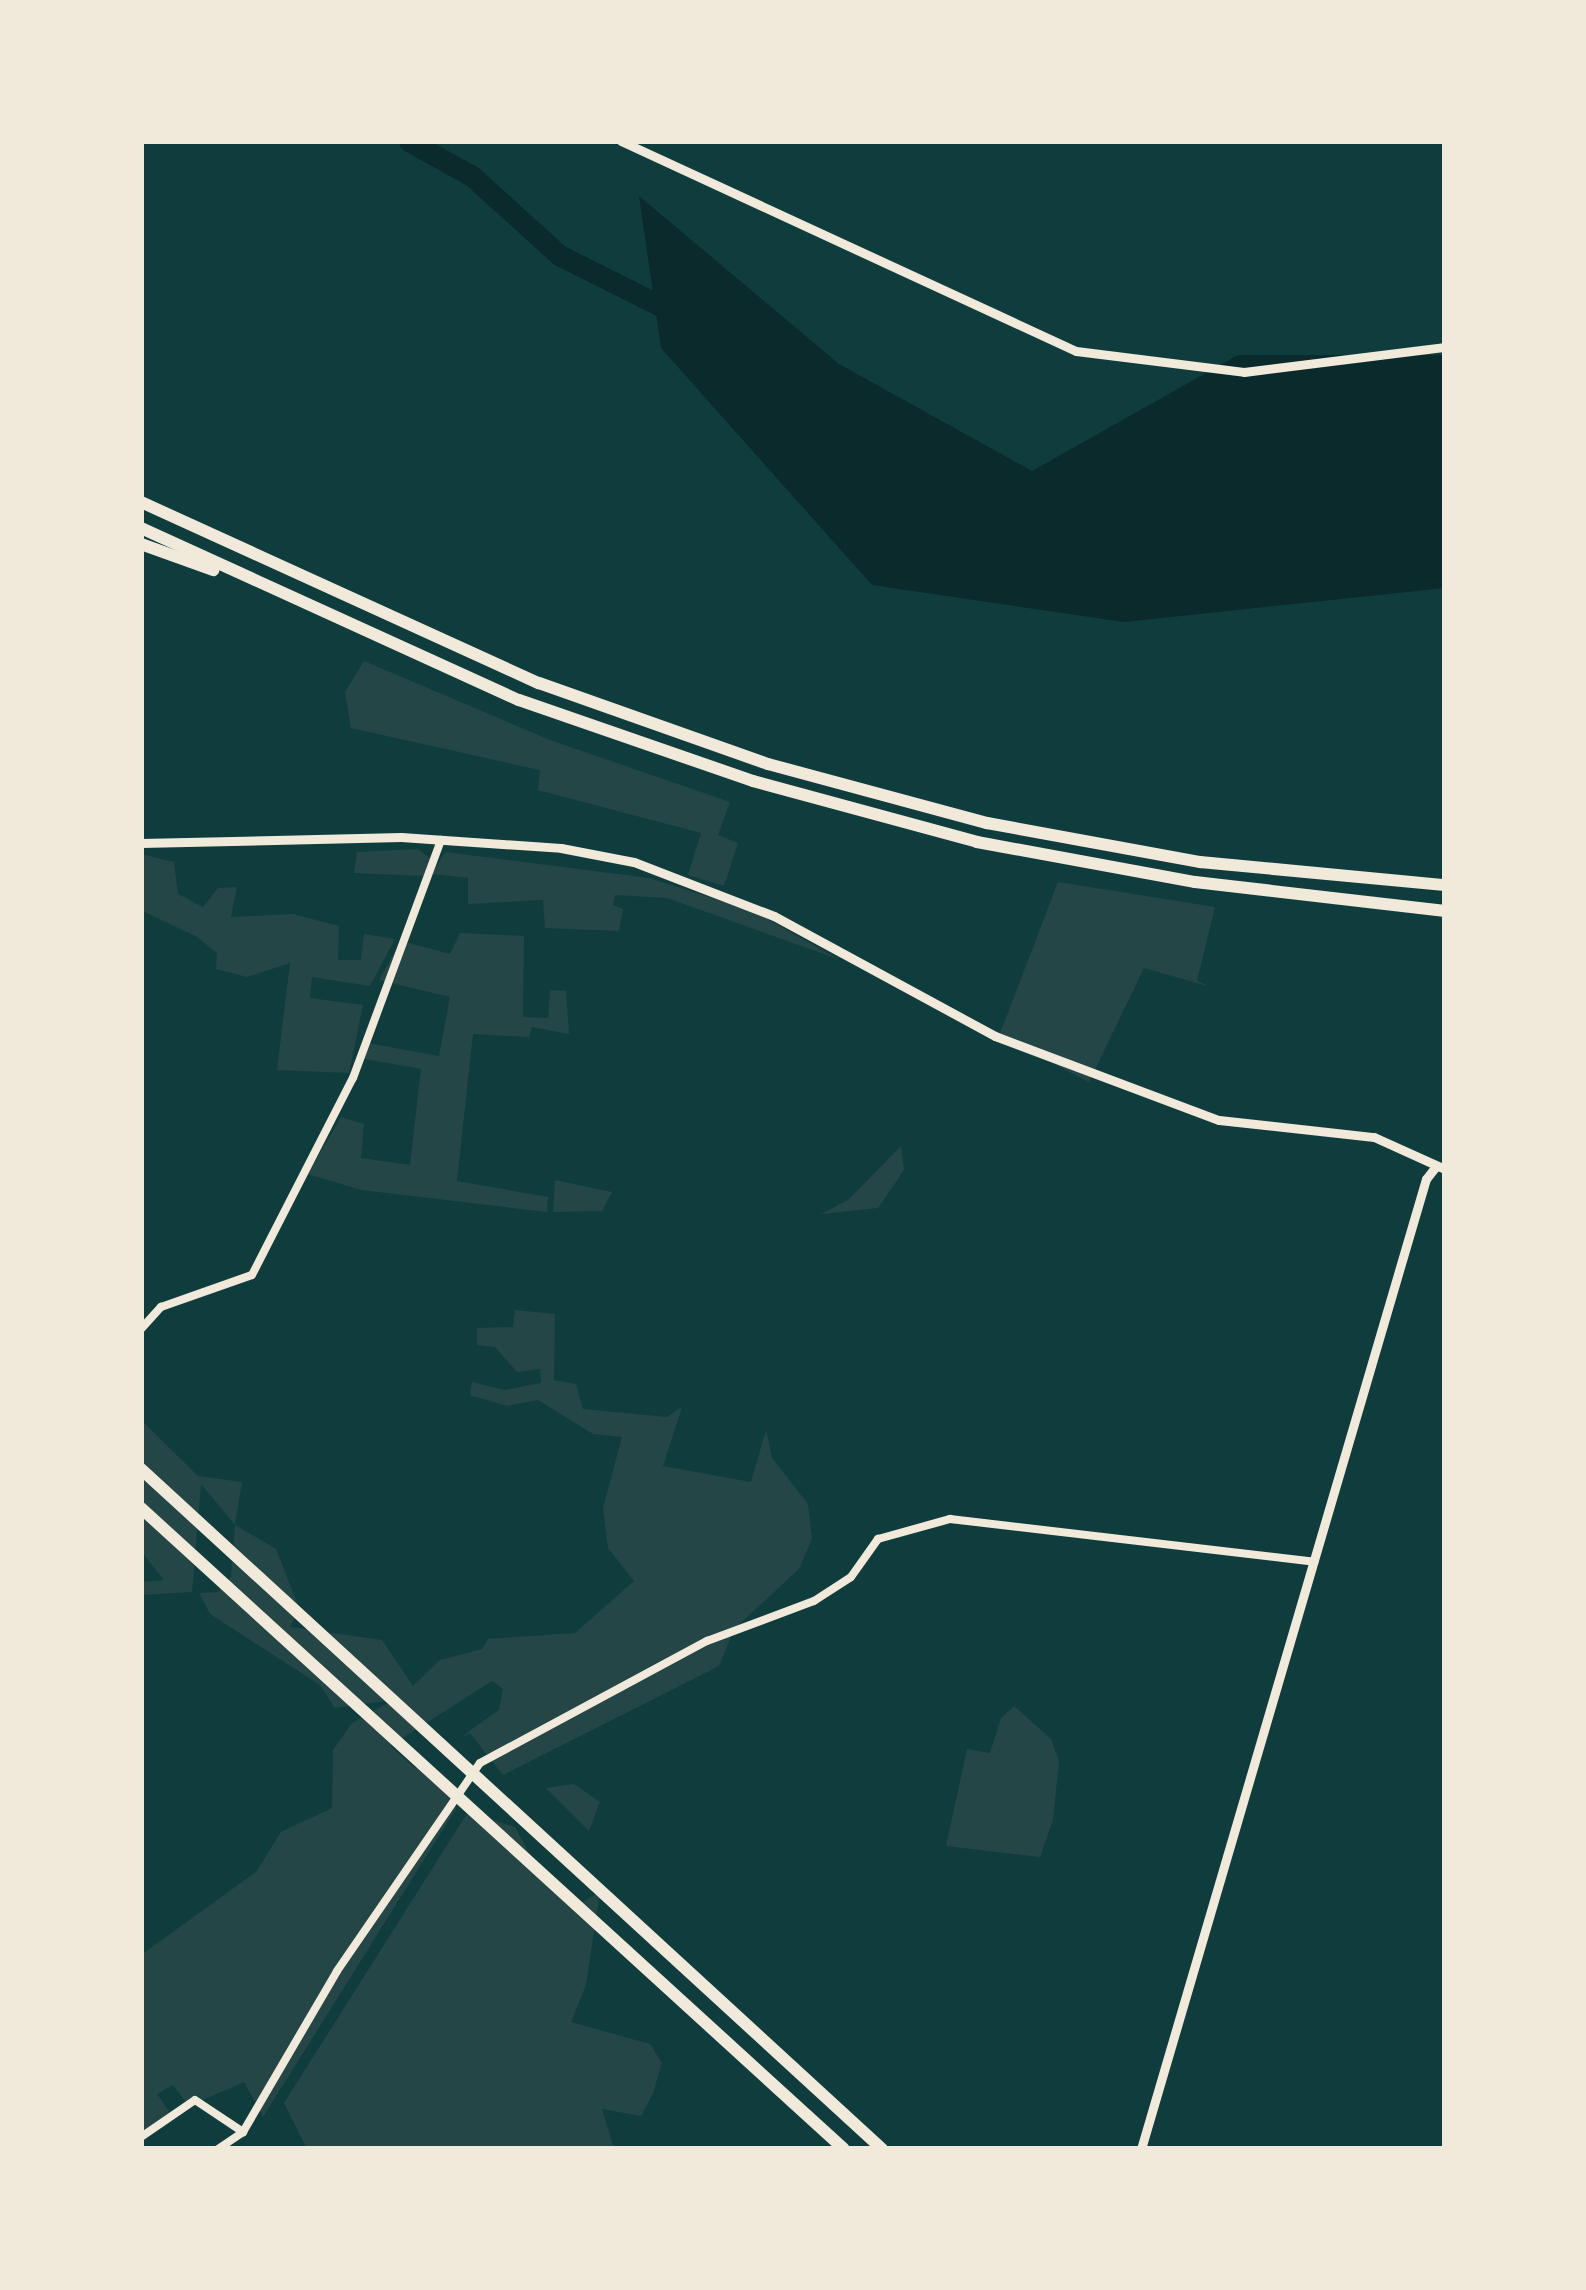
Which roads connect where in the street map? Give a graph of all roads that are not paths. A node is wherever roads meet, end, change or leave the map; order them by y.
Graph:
1 (621, 141) edge
2 (1445, 347) edge
3 (141, 498) edge
4 (141, 528) edge
5 (141, 544) edge
6 (283, 596) junction
7 (441, 840) junction
8 (141, 843) edge
9 (1445, 885) edge
10 (1445, 911) edge
11 (1441, 1167) edge
12 (141, 1329) edge
13 (141, 1469) edge
14 (141, 1508) edge
15 (1314, 1562) junction
16 (242, 2132) junction
17 (141, 2137) edge
18 (218, 2149) edge
19 (844, 2149) edge
20 (882, 2149) edge
21 (1141, 2149) edge

1 - 2 street
3 - 9 highway
4 - 6 highway
5 - 6 highway
6 - 10 highway
7 - 8 street
7 - 11 street
7 - 12 street
11 - 15 street
13 - 20 highway
14 - 19 highway
15 - 16 street
15 - 21 street
16 - 17 street
16 - 18 street

